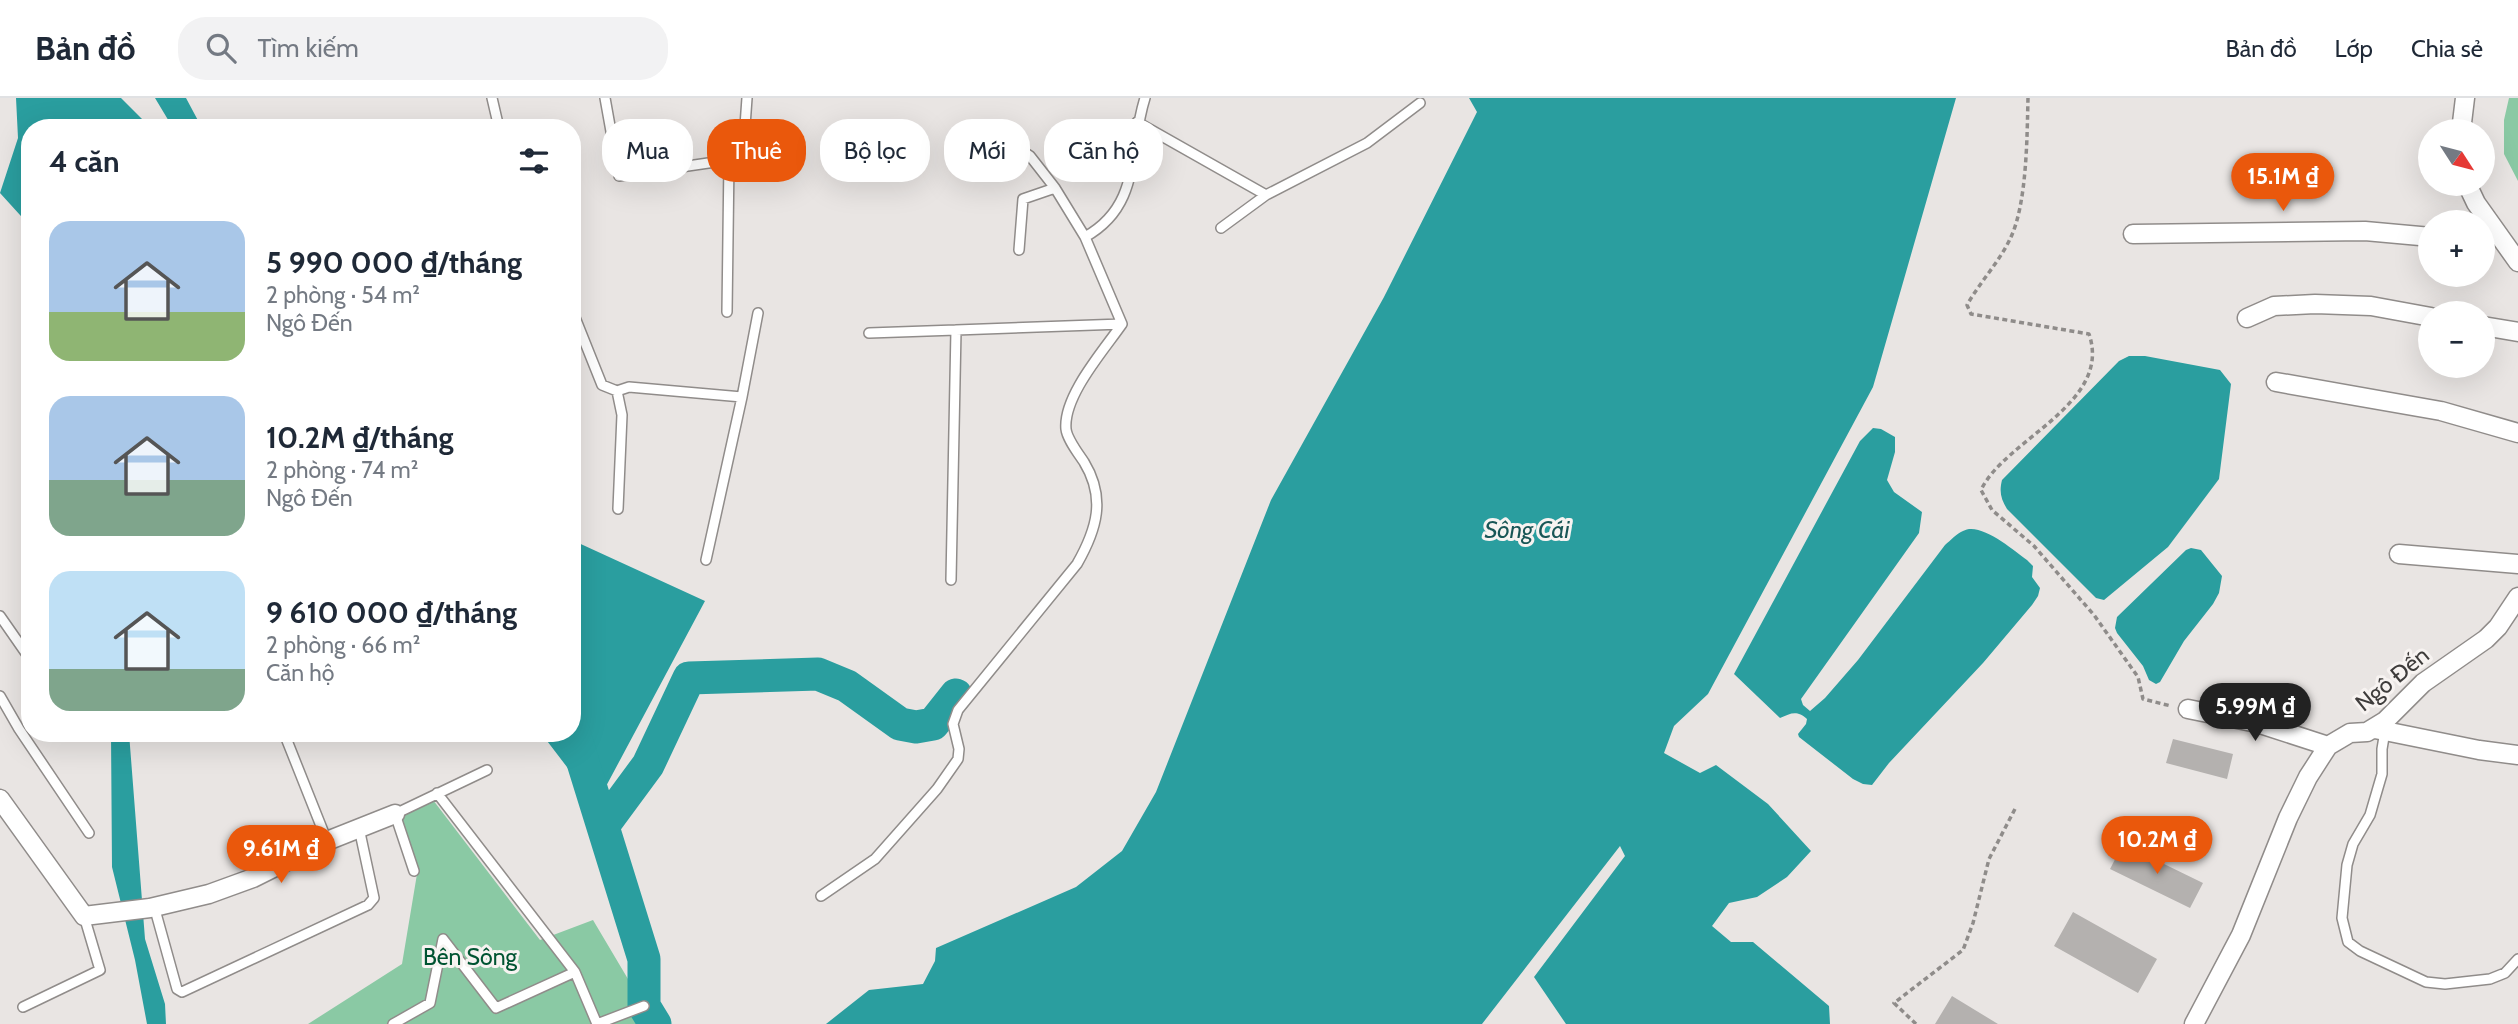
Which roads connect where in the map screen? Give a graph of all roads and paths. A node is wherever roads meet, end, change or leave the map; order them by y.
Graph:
1 (492, 98) edge
2 (605, 98) edge
3 (747, 98) edge
4 (1145, 98) edge
5 (2028, 98) edge
6 (2463, 98) edge
7 (1420, 103) dead end
8 (497, 119) edge
9 (746, 119) edge
10 (1138, 119) edge
11 (2462, 119) edge
12 (1163, 137) edge
13 (1030, 156) edge
14 (1128, 182) edge
15 (1055, 188) junction
16 (1266, 195) junction
17 (2473, 196) edge
18 (1221, 228) dead end
19 (2133, 234) dead end
20 (2418, 236) edge
21 (1085, 237) junction
22 (2495, 244) edge
23 (2504, 245) junction
24 (1020, 250) dead end
25 (2518, 262) edge
26 (727, 312) dead end
27 (758, 313) dead end
28 (2418, 315) edge
29 (2247, 318) dead end
30 (1122, 324) junction
31 (2495, 328) edge
32 (956, 330) junction
33 (581, 332) edge
34 (2518, 332) edge
35 (869, 333) dead end
36 (2276, 382) dead end
37 (617, 391) junction
38 (742, 397) junction
39 (2518, 433) edge
40 (618, 509) dead end
41 (2399, 554) dead end
42 (706, 560) dead end
43 (2518, 564) edge
44 (951, 580) dead end
45 (2518, 597) edge
46 (0, 616) edge
47 (21, 646) edge
48 (0, 696) edge
49 (2188, 709) joint
50 (2380, 729) junction
51 (21, 732) edge
52 (28, 742) edge
53 (288, 742) edge
54 (2329, 746) junction
55 (2518, 755) edge
56 (487, 770) dead end
57 (437, 793) junction
58 (0, 799) edge
59 (2016, 807) dead end
60 (395, 814) junction
61 (359, 828) junction
62 (89, 833) dead end
63 (327, 841) junction
64 (414, 871) dead end
65 (821, 896) dead end
66 (152, 907) junction
67 (85, 916) junction
68 (2518, 959) edge
69 (575, 972) junction
70 (644, 1006) dead end
71 (23, 1007) dead end
72 (393, 1024) edge
73 (1916, 1024) edge
74 (2193, 1024) edge

1 - 8 lane
2 - 26 lane
3 - 9 lane
4 - 10 lane
5 - 49 path
6 - 11 street
7 - 16 lane
12 - 16 lane
13 - 15 lane
14 - 21 lane
15 - 21 lane
15 - 24 lane
16 - 18 lane
17 - 23 street
19 - 20 street
21 - 30 lane
22 - 23 street
23 - 25 street
27 - 38 lane
28 - 29 street
30 - 32 lane
30 - 65 lane
31 - 34 street
32 - 35 lane
32 - 44 lane
33 - 37 lane
36 - 39 street
37 - 38 lane
37 - 40 lane
38 - 42 lane
41 - 43 street
45 - 50 street, Ngô Đến
46 - 47 lane
48 - 51 lane
49 - 54 street
50 - 54 street, Ngô Đến
50 - 55 street
50 - 68 lane
52 - 62 lane
53 - 63 lane
54 - 74 street
56 - 57 lane
57 - 60 lane
57 - 69 lane
58 - 67 street
59 - 73 path
60 - 61 street
60 - 64 lane
61 - 63 street
61 - 66 lane
63 - 66 street
66 - 67 street
67 - 71 lane
69 - 70 lane
69 - 72 lane

